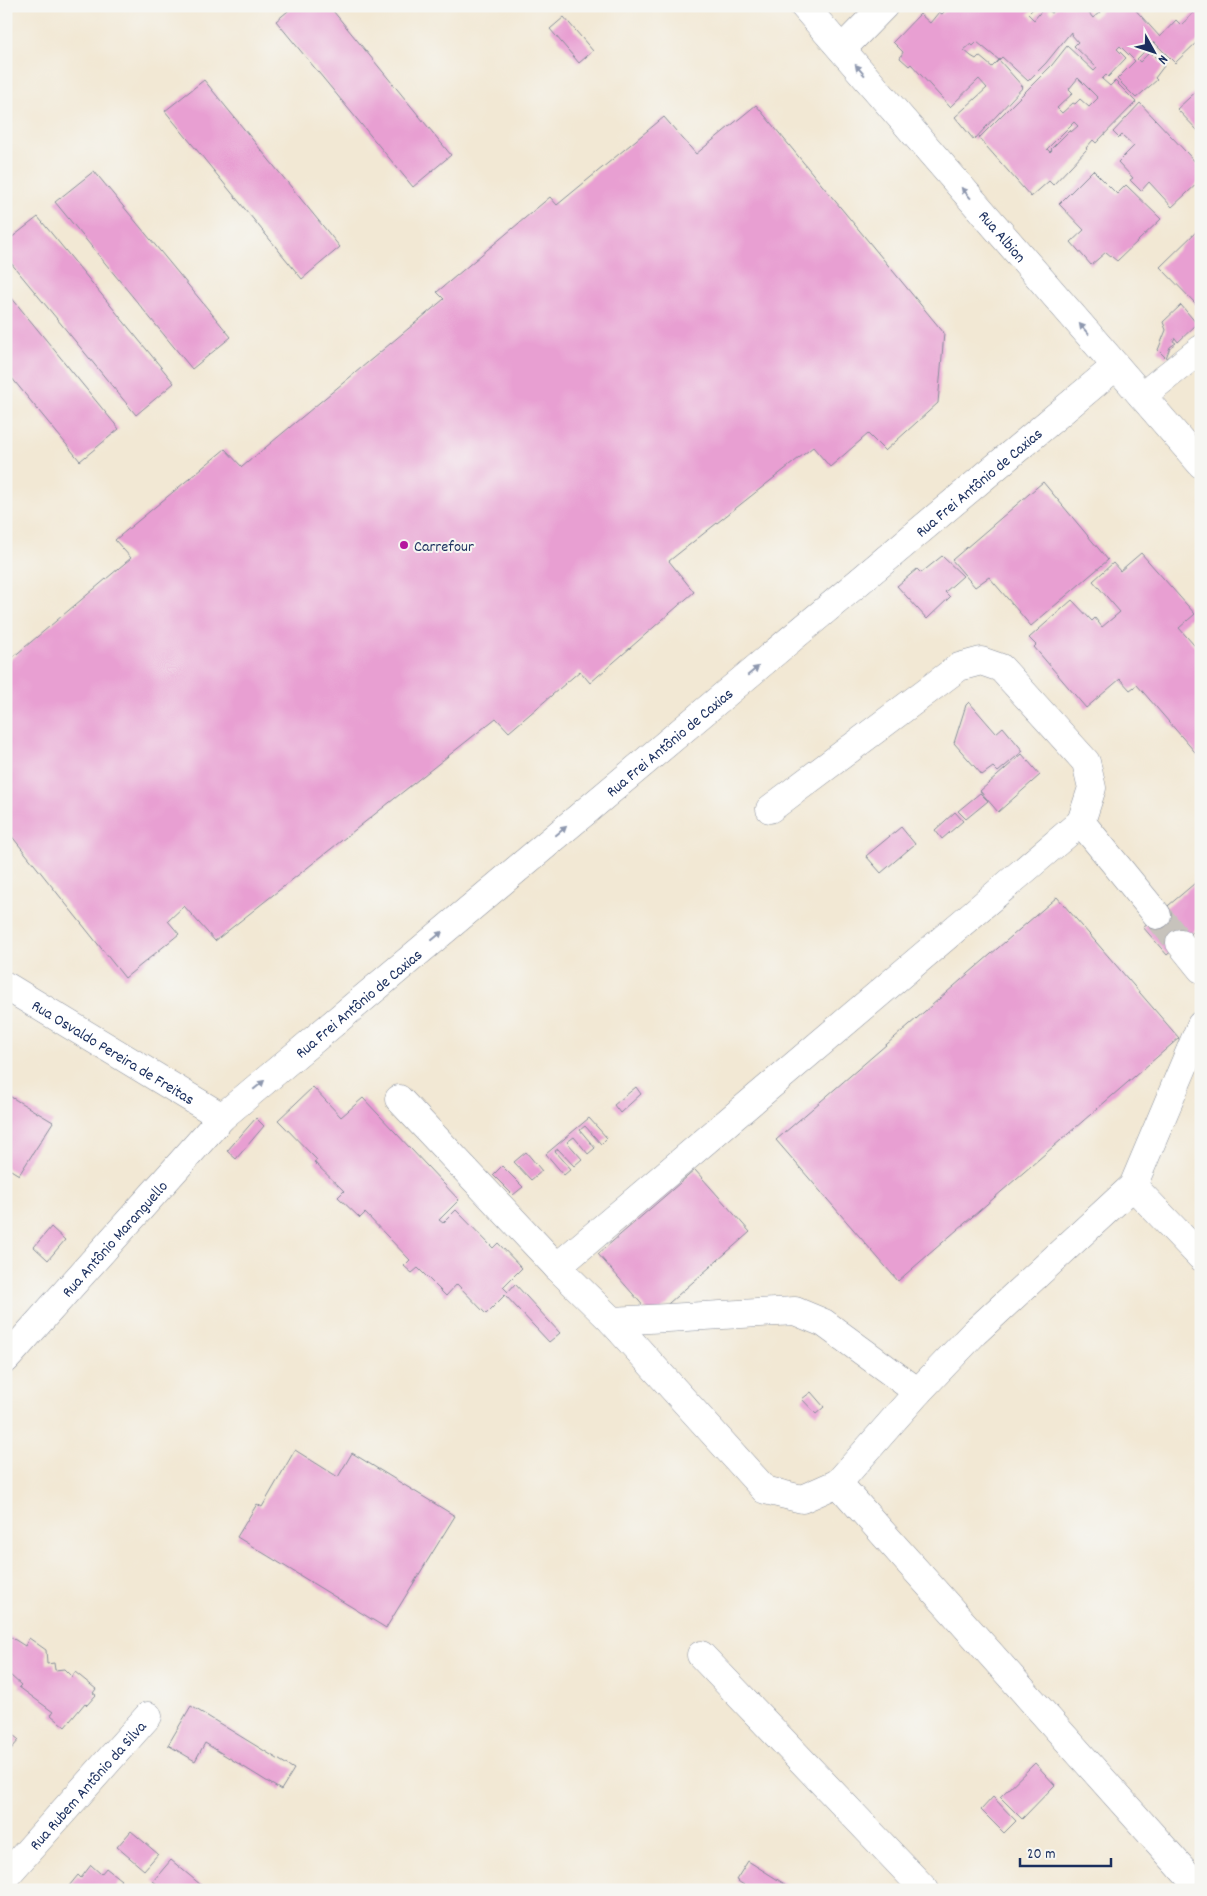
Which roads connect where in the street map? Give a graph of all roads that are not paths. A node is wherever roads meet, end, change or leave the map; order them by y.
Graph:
1 (804, 6) edge
2 (884, 6) edge
3 (842, 49) junction
4 (1201, 349) edge
5 (1116, 366) junction
6 (1142, 396) junction
7 (1201, 464) edge
8 (770, 809) dead end
9 (1081, 822) junction
10 (1157, 915) tunnel mouth
11 (1180, 943) tunnel mouth
12 (1201, 968) edge
13 (6, 986) edge
14 (1201, 1025) edge
15 (399, 1099) dead end
16 (222, 1117) junction
17 (1132, 1186) junction
18 (1201, 1257) edge
19 (557, 1267) junction
20 (612, 1321) junction
21 (6, 1358) edge
22 (918, 1392) junction
23 (838, 1483) junction
24 (701, 1655) dead end
25 (148, 1716) dead end
26 (6, 1876) edge
27 (925, 1890) edge
28 (1201, 1890) edge

1 - 3 street, Rua Albion
2 - 3 street
5 -> 3 street, Rua Albion
4 - 6 street
5 - 6 street, Rua Albion
16 -> 5 street, Rua Frei Antônio de Caxias
6 - 7 street, Rua Albion
8 - 9 street
9 - 10 street
9 - 19 street
11 - 12 street
13 - 16 street, Rua Osvaldo Pereira de Freitas
14 - 17 street
15 - 19 street
16 - 21 street, Rua Antônio Maranguello
17 - 18 street
17 - 22 street
19 - 20 street
20 - 22 street
20 - 23 street
22 - 23 street
23 - 28 street
24 - 27 street
25 - 26 street, Rua Rubem Antônio da Silva

